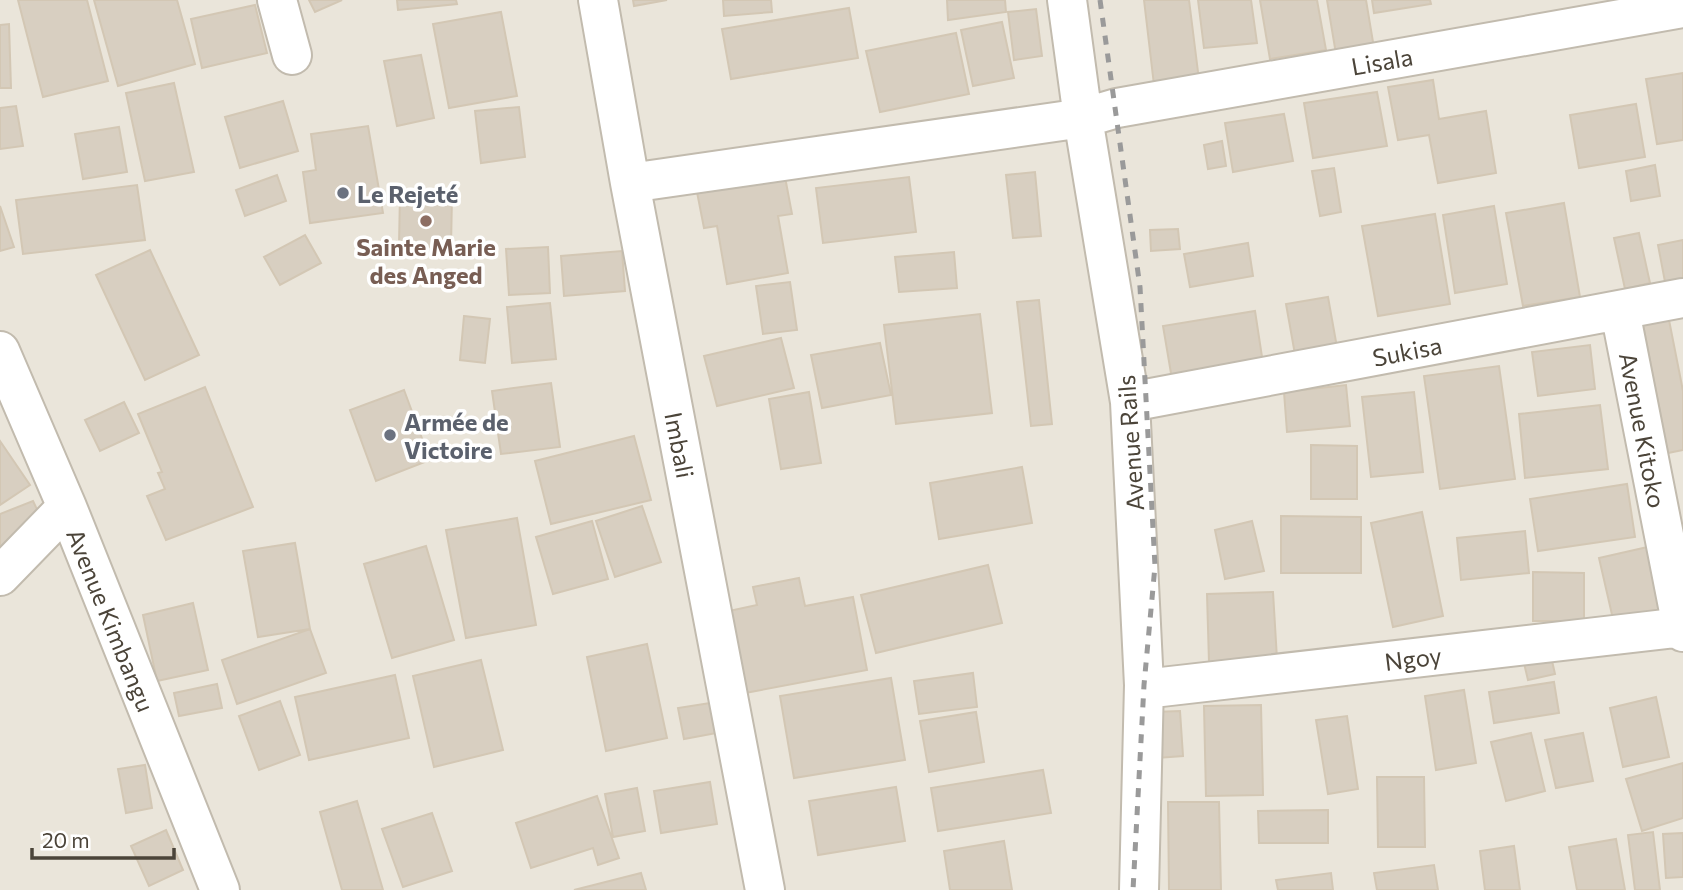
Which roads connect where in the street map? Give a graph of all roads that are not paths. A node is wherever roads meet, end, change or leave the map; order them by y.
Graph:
1 (277, 0) edge
2 (598, 0) edge
3 (1067, 0) edge
4 (1683, 8) edge
5 (292, 55) dead end
6 (1083, 118) junction
7 (630, 183) junction
8 (1683, 299) edge
9 (1620, 311) junction
10 (0, 351) edge
11 (1130, 402) junction
12 (66, 508) junction
13 (0, 576) edge
14 (1683, 629) edge
15 (1144, 689) junction
16 (220, 890) edge
17 (765, 890) edge
18 (1139, 890) edge

1 - 5 street
2 - 7 street, Imbali
3 - 6 street, Avenue Rails
4 - 6 street, Lisala
6 - 7 street, Lisala
6 - 11 street, Avenue Rails
7 - 17 street, Imbali
8 - 9 street, Sukisa
9 - 11 street, Sukisa
9 - 14 street, Avenue Kitoko
10 - 12 street, Avenue Kimbangu
11 - 15 street, Avenue Rails
12 - 13 street
12 - 16 street, Avenue Kimbangu
14 - 15 street, Ngoy
15 - 18 street, Avenue Rails

